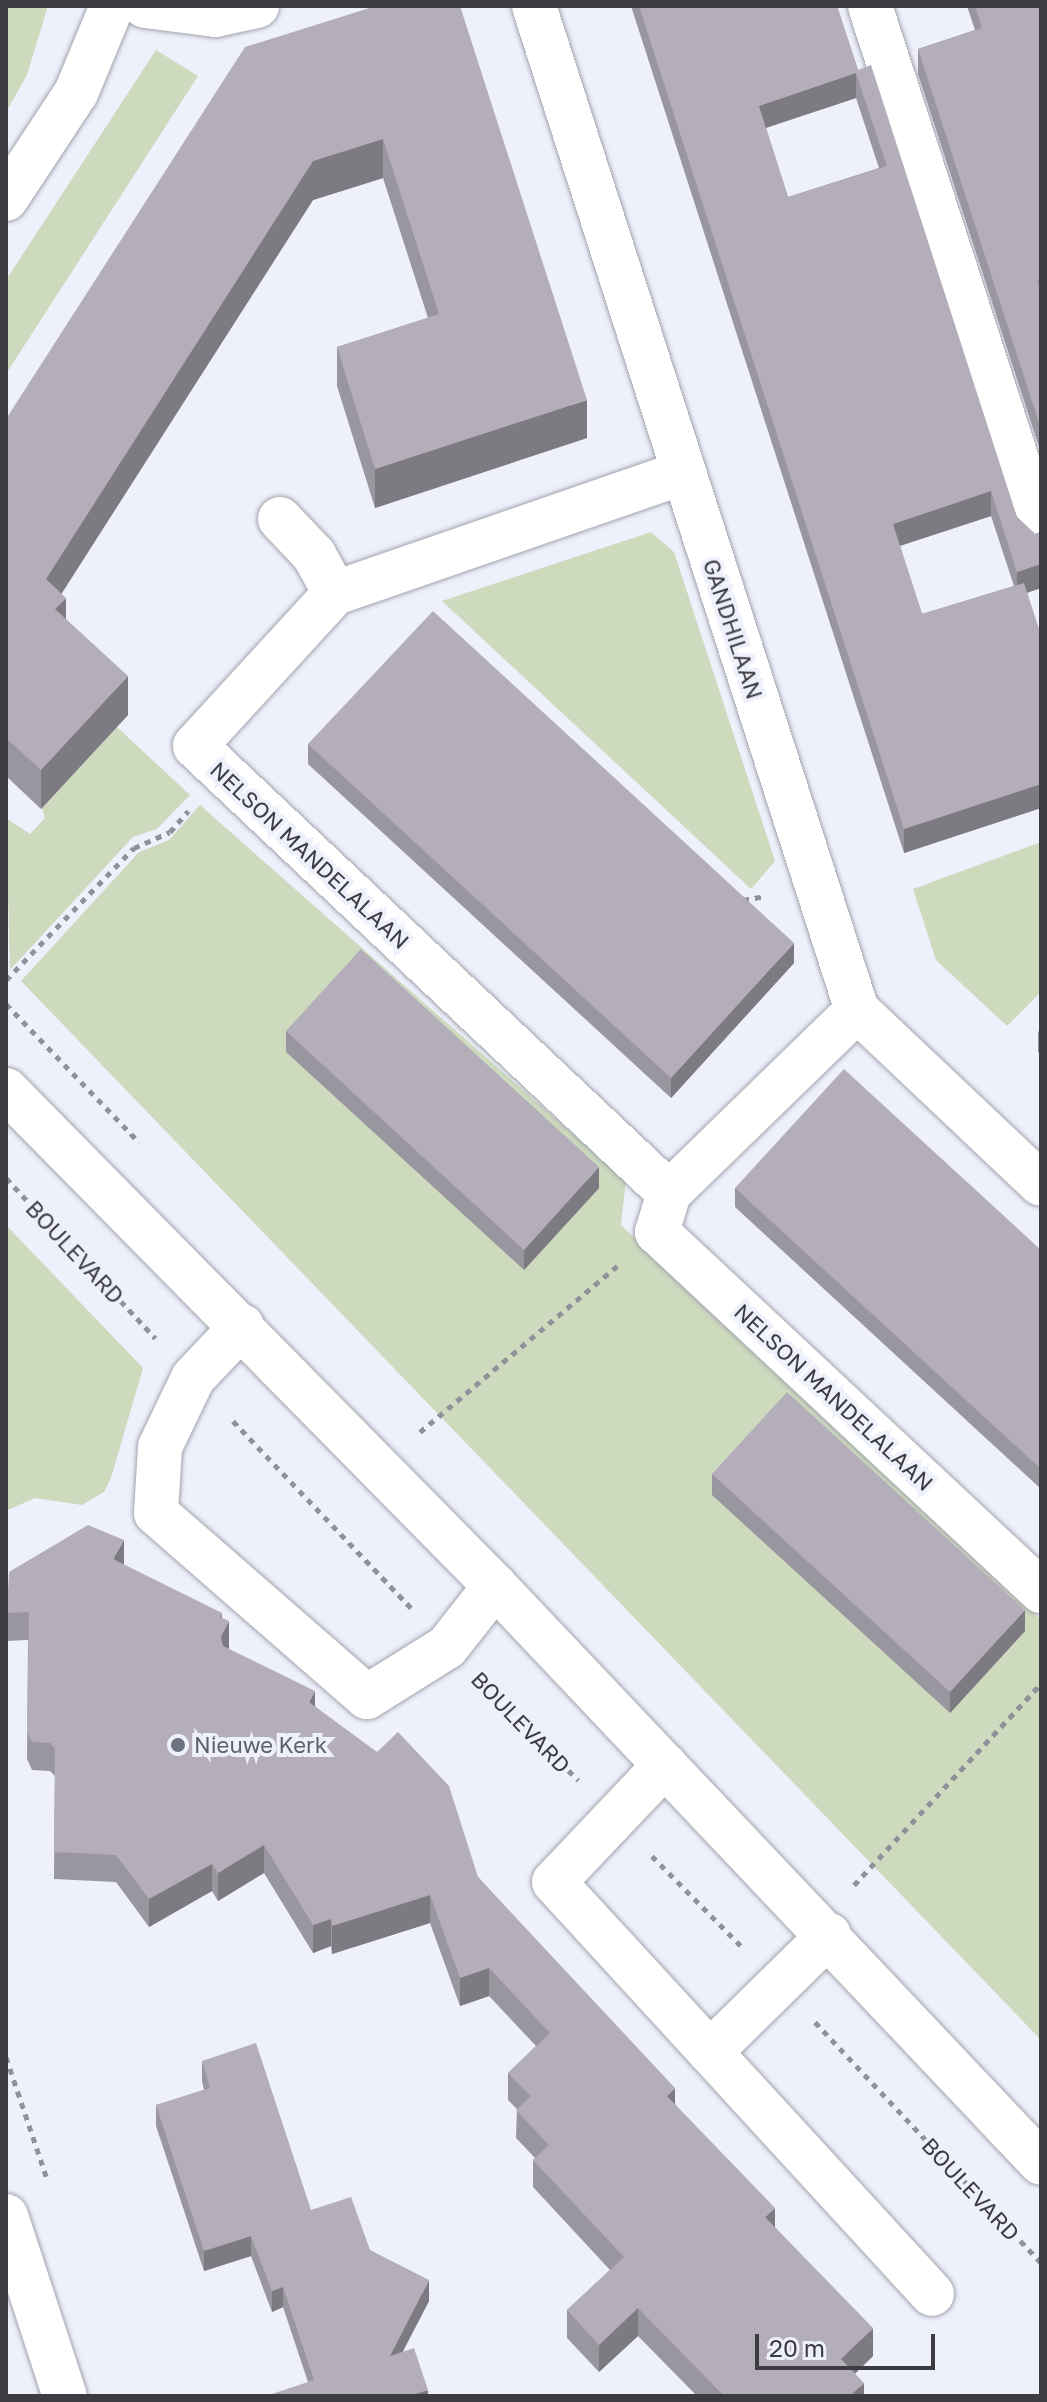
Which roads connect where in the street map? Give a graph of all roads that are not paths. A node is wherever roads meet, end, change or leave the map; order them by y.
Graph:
1 (112, 6) edge
2 (145, 6) edge
3 (257, 6) edge
4 (534, 6) edge
5 (870, 6) edge
6 (6, 199) edge
7 (682, 473) junction
8 (280, 519) dead end
9 (1041, 534) edge
10 (335, 593) junction
11 (857, 1010) junction
12 (6, 1090) edge
13 (1041, 1184) edge
14 (663, 1212) junction
15 (242, 1326) junction
16 (495, 1586) junction
17 (1041, 1591) edge
18 (665, 1765) junction
19 (829, 1935) junction
20 (710, 2052) junction
21 (1041, 2163) edge
22 (6, 2216) edge
23 (932, 2294) dead end
24 (65, 2396) edge

1 - 6 street
2 - 3 street
4 - 7 street, GANDHILAAN
5 - 9 street
7 - 10 street, NELSON MANDELALAAN
7 - 11 street, GANDHILAAN
8 - 10 street
10 - 14 street, NELSON MANDELALAAN
11 - 13 street, GANDHILAAN
11 - 14 street
12 - 15 street
14 - 17 street, NELSON MANDELALAAN
15 - 16 street
15 - 16 street
16 - 18 street
18 - 19 street
18 - 20 street
19 - 20 street
19 - 21 street
20 - 23 street
22 - 24 street

